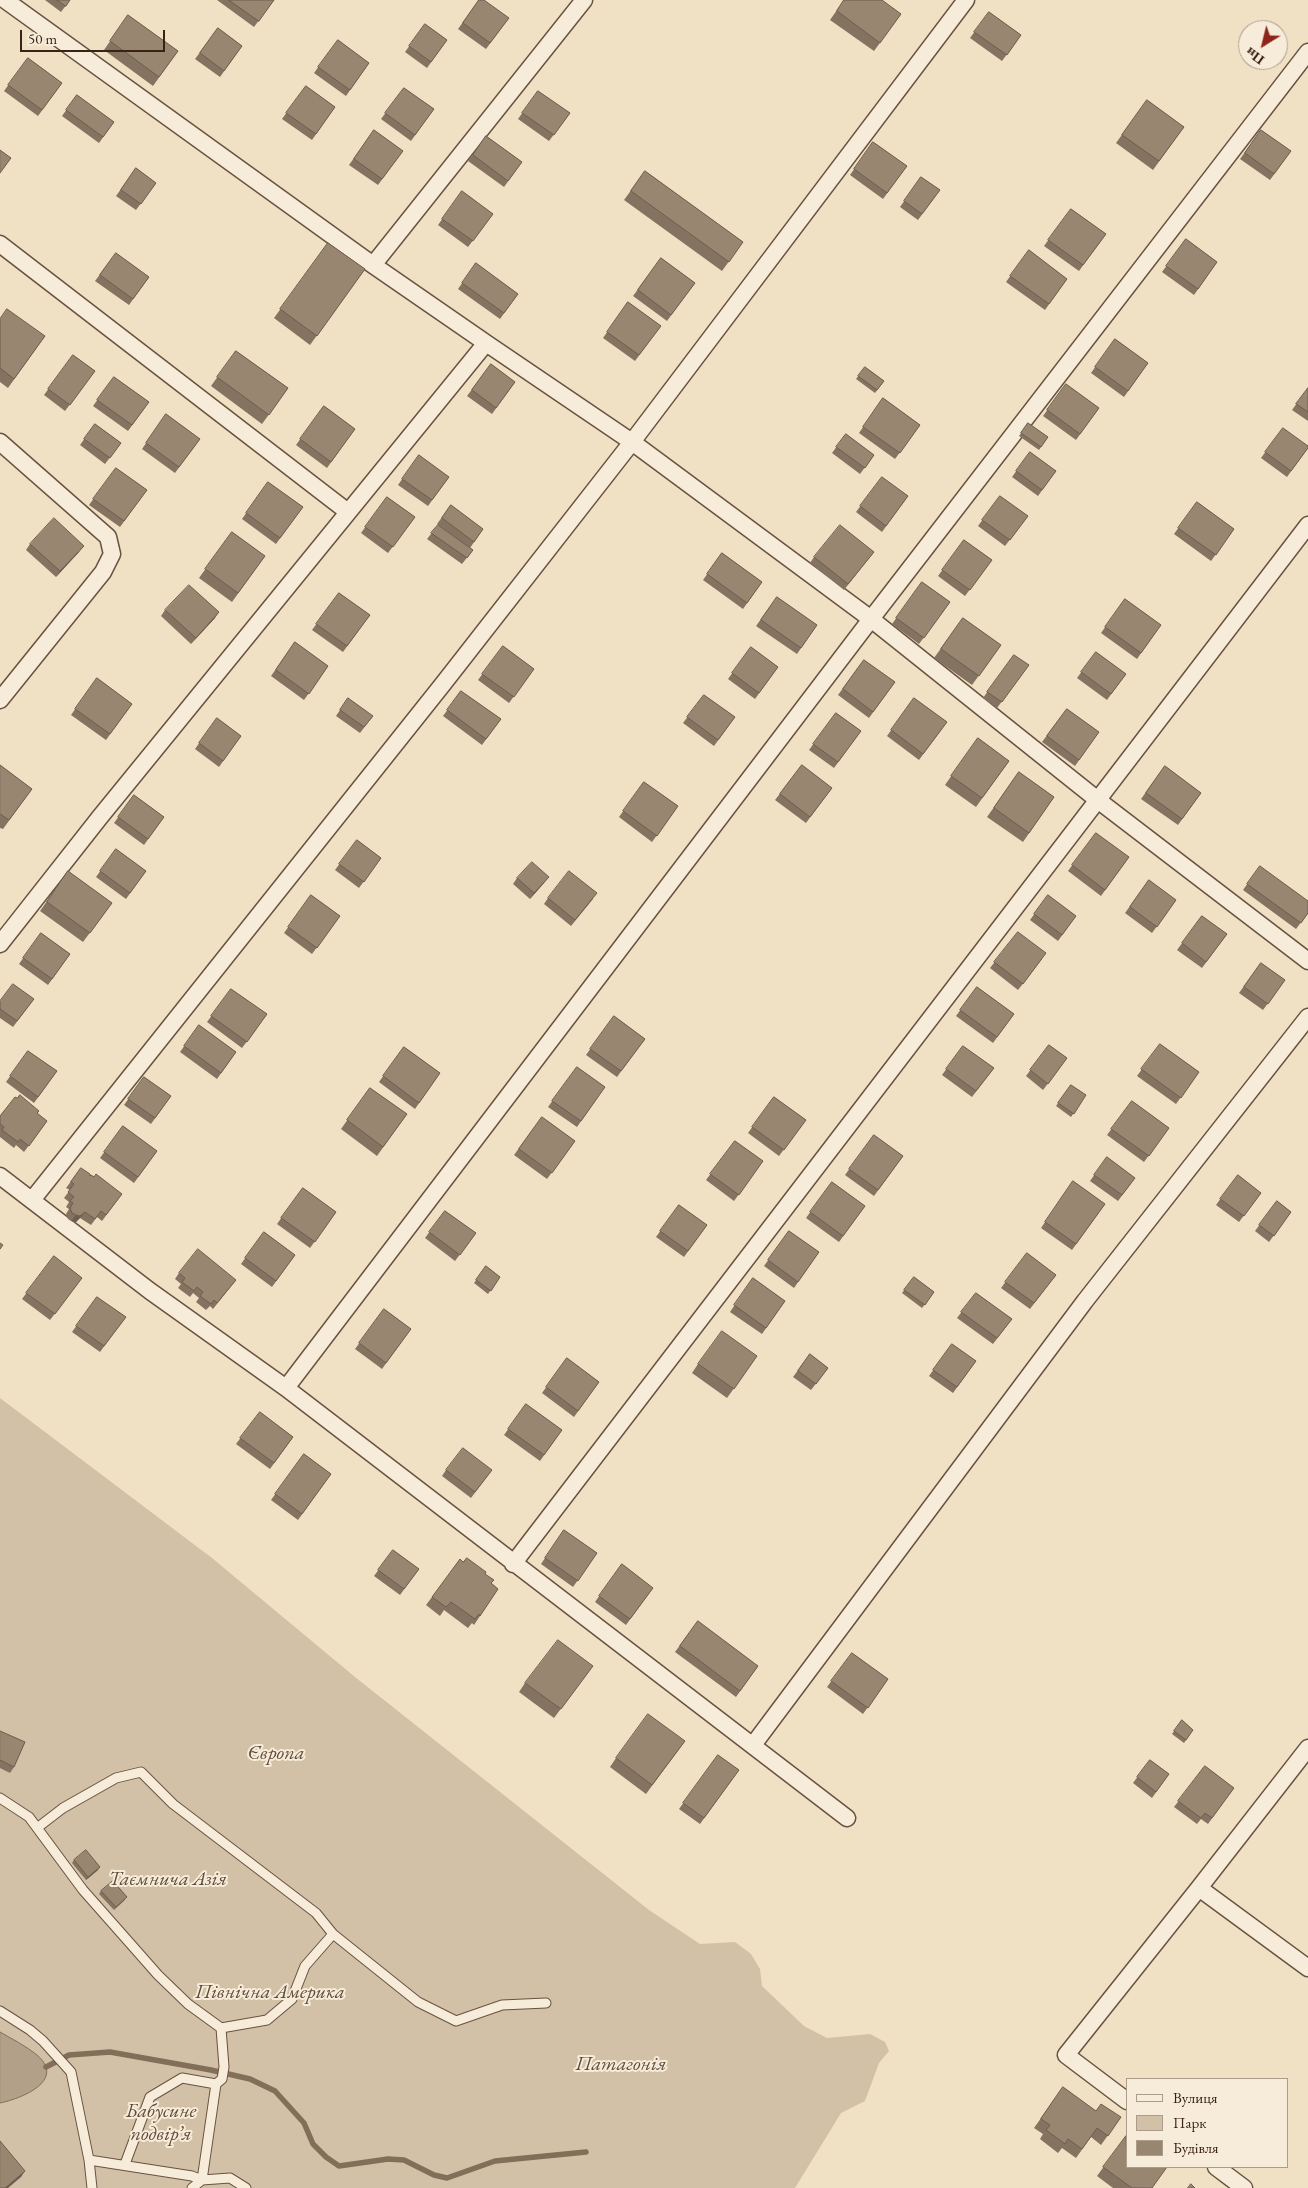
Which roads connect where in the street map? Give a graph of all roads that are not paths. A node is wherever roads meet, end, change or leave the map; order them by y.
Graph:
1 (5, 0) edge
2 (584, 0) edge
3 (966, 0) edge
4 (1308, 52) edge
5 (0, 244) edge
6 (373, 265) junction
7 (486, 343) junction
8 (0, 442) edge
9 (632, 442) junction
10 (348, 512) junction
11 (1308, 525) edge
12 (871, 619) junction
13 (5, 683) edge
14 (0, 700) edge
15 (1099, 801) junction
16 (0, 944) edge
17 (1308, 961) edge
18 (1308, 1017) edge
19 (0, 1176) edge
20 (32, 1200) junction
21 (286, 1388) junction
22 (513, 1564) junction
23 (753, 1745) junction
24 (1308, 1748) edge
25 (0, 1798) edge
26 (847, 1818) dead end
27 (37, 1828) junction
28 (1199, 1888) junction
29 (333, 1934) junction
30 (1308, 1968) edge
31 (546, 2003) dead end
32 (0, 2011) edge
33 (221, 2028) junction
34 (219, 2081) junction
35 (1126, 2099) edge
36 (89, 2160) junction
37 (125, 2164) junction
38 (1217, 2168) edge
39 (202, 2180) junction
40 (92, 2188) edge
41 (192, 2188) edge
42 (246, 2188) edge
43 (1244, 2188) edge

1 - 6 street
2 - 6 street
3 - 9 street
4 - 12 street
5 - 10 street
6 - 7 street
7 - 9 street
7 - 10 street
8 - 13 street
9 - 12 street
9 - 20 street
10 - 16 street
11 - 15 street
12 - 15 street
12 - 21 street
13 - 14 street
15 - 17 street
15 - 22 street
18 - 23 street
19 - 20 street
20 - 21 street
21 - 22 street
22 - 23 street
23 - 26 street
24 - 28 street
25 - 27 lane
27 - 29 lane
27 - 33 lane
28 - 30 street
28 - 35 street
29 - 31 lane
29 - 33 lane
32 - 36 lane
33 - 34 lane
34 - 37 lane
34 - 39 lane
36 - 37 lane
36 - 40 lane
37 - 39 lane
38 - 43 street
39 - 41 lane
39 - 42 lane

